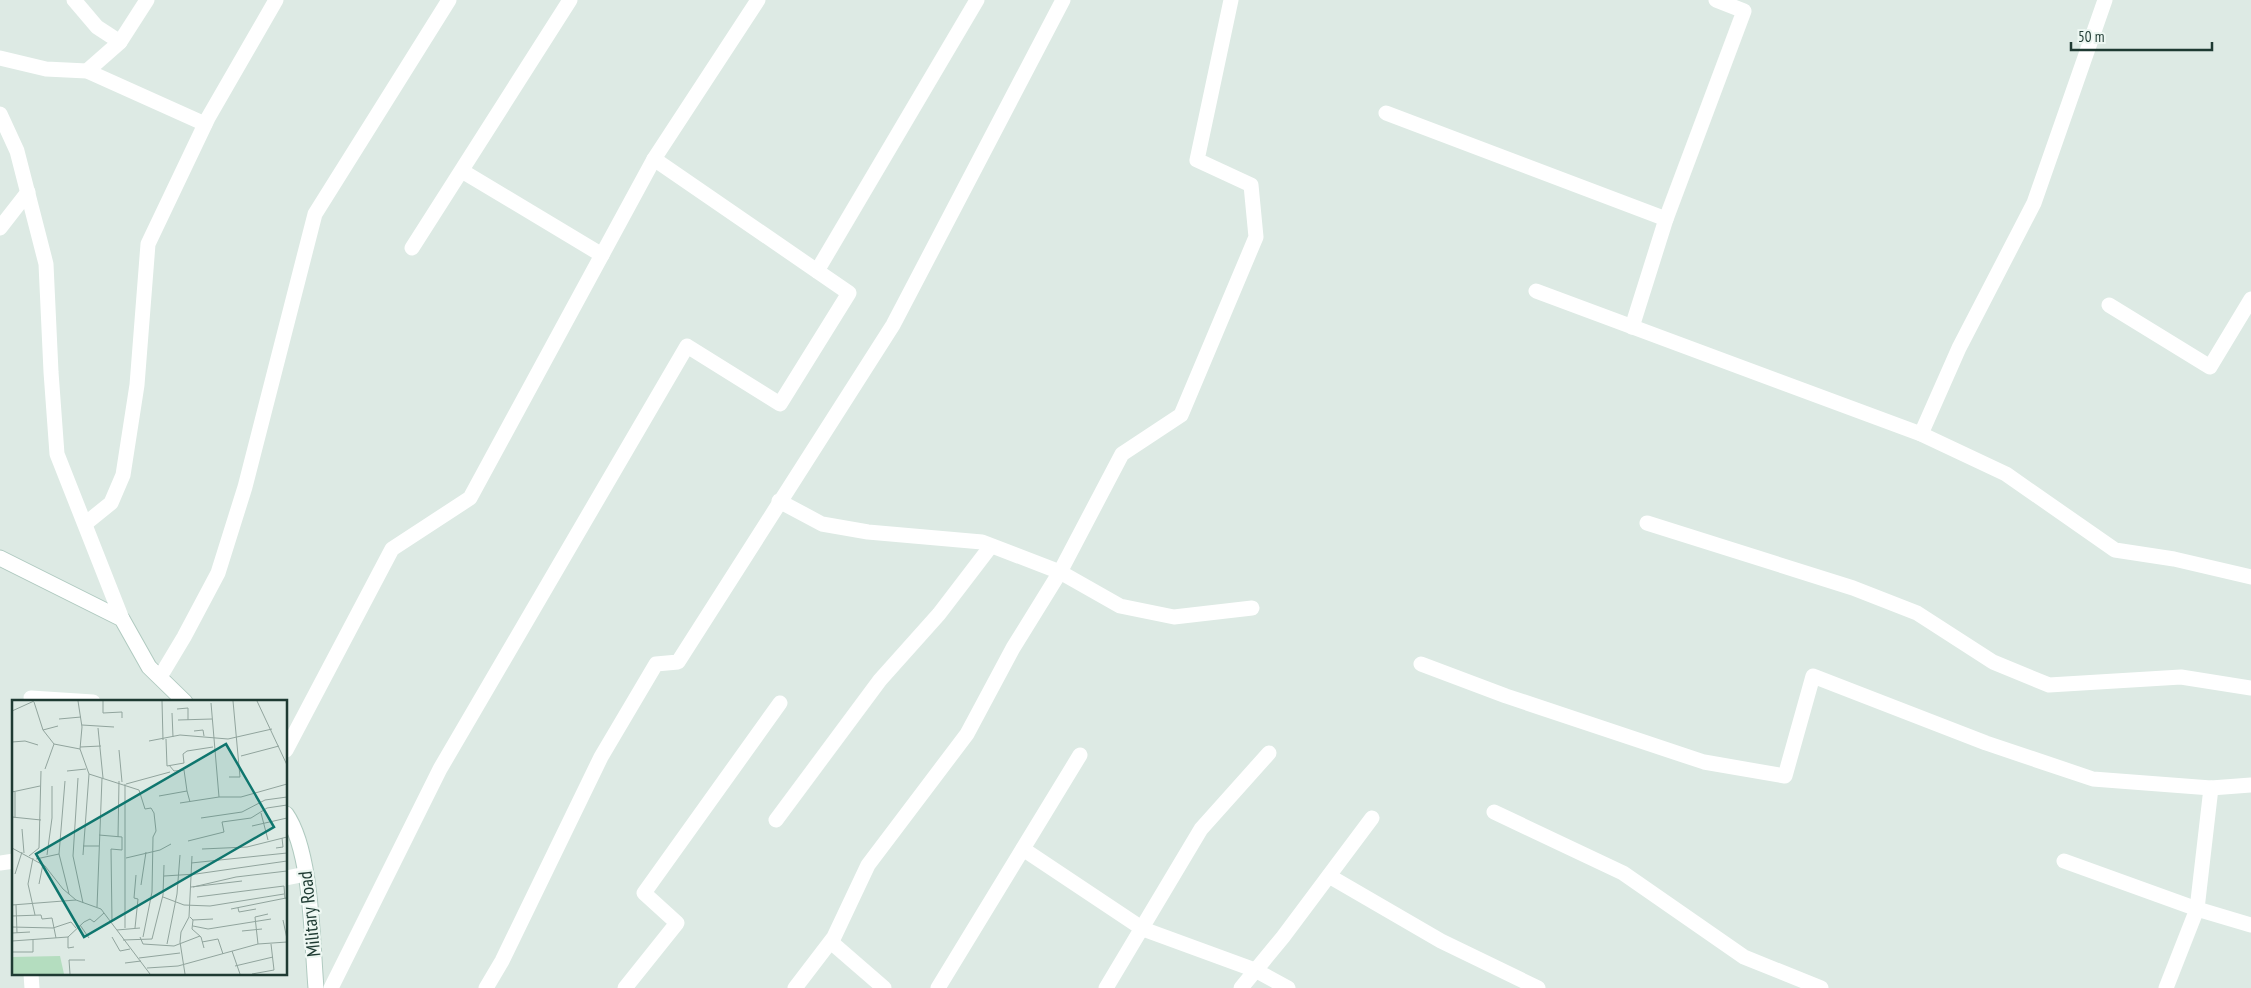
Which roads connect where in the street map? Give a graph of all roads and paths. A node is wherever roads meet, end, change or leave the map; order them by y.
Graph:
1 (74, 0) edge
2 (147, 0) edge
3 (276, 0) edge
4 (449, 0) edge
5 (570, 0) edge
6 (758, 0) edge
7 (977, 0) edge
8 (1063, 0) edge
9 (1231, 0) edge
10 (1716, 0) edge
11 (2105, 0) edge
12 (120, 42) junction
13 (0, 58) edge
14 (87, 71) junction
15 (1386, 113) dead end
16 (204, 124) junction
17 (2, 126) edge
18 (654, 159) junction
19 (462, 171) junction
20 (28, 192) junction
21 (1666, 219) junction
22 (0, 228) edge
23 (412, 248) dead end
24 (602, 255) junction
25 (817, 271) junction
26 (1536, 291) dead end
27 (2251, 299) edge
28 (2108, 305) dead end
29 (1632, 327) junction
30 (1921, 434) junction
31 (779, 501) junction
32 (1647, 523) dead end
33 (85, 524) junction
34 (991, 546) junction
35 (0, 558) edge
36 (1060, 572) junction
37 (2251, 576) edge
38 (1252, 608) dead end
39 (122, 619) junction
40 (1421, 664) dead end
41 (160, 677) junction
42 (2251, 688) edge
43 (31, 698) dead end
44 (62, 700) edge
45 (184, 700) edge
46 (780, 703) dead end
47 (288, 746) edge
48 (1269, 753) dead end
49 (1080, 755) dead end
50 (2251, 785) edge
51 (2211, 788) junction
52 (1494, 812) dead end
53 (288, 817) edge
54 (1372, 818) dead end
55 (776, 820) dead end
56 (1022, 849) junction
57 (2064, 861) dead end
58 (306, 874) junction
59 (1329, 876) junction
60 (288, 878) edge
61 (2197, 909) junction
62 (2251, 925) edge
63 (1142, 929) junction
64 (830, 942) junction
65 (1256, 970) junction
66 (316, 988) edge
67 (331, 988) edge
68 (486, 988) edge
69 (625, 988) edge
70 (795, 988) edge
71 (884, 988) edge
72 (938, 988) edge
73 (1106, 988) edge
74 (1241, 988) edge
75 (1288, 988) edge
76 (1538, 988) edge
77 (1821, 988) edge
78 (2166, 988) edge

1 - 12 street
2 - 12 street
3 - 16 street
4 - 41 street
5 - 19 street
6 - 18 street
7 - 25 street
8 - 31 street
9 - 36 street
10 - 21 street
11 - 30 street
12 - 14 street
13 - 14 street
14 - 16 street
15 - 21 street
16 - 33 street
17 - 20 street
18 - 24 street
18 - 25 street
19 - 23 street
19 - 24 street
20 - 22 street
20 - 33 street
21 - 29 street
24 - 47 street
25 - 67 street
26 - 29 street
27 - 28 street
29 - 30 street
30 - 37 street
31 - 34 street
31 - 68 street
32 - 42 street
33 - 39 street
34 - 36 street
34 - 55 street
35 - 39 street
36 - 38 street
36 - 64 street
39 - 41 street
40 - 51 street
41 - 45 street
43 - 44 street
46 - 69 street
48 - 63 street
49 - 56 street
50 - 51 street
51 - 61 street
52 - 77 street
53 - 58 street, Military Road
54 - 59 street
56 - 63 street
56 - 72 street
57 - 61 street
58 - 60 street
58 - 66 street, Military Road
59 - 65 street
59 - 76 street
61 - 62 street
61 - 78 street
63 - 65 street
63 - 73 street
64 - 70 street
64 - 71 street
65 - 74 street
65 - 75 street

